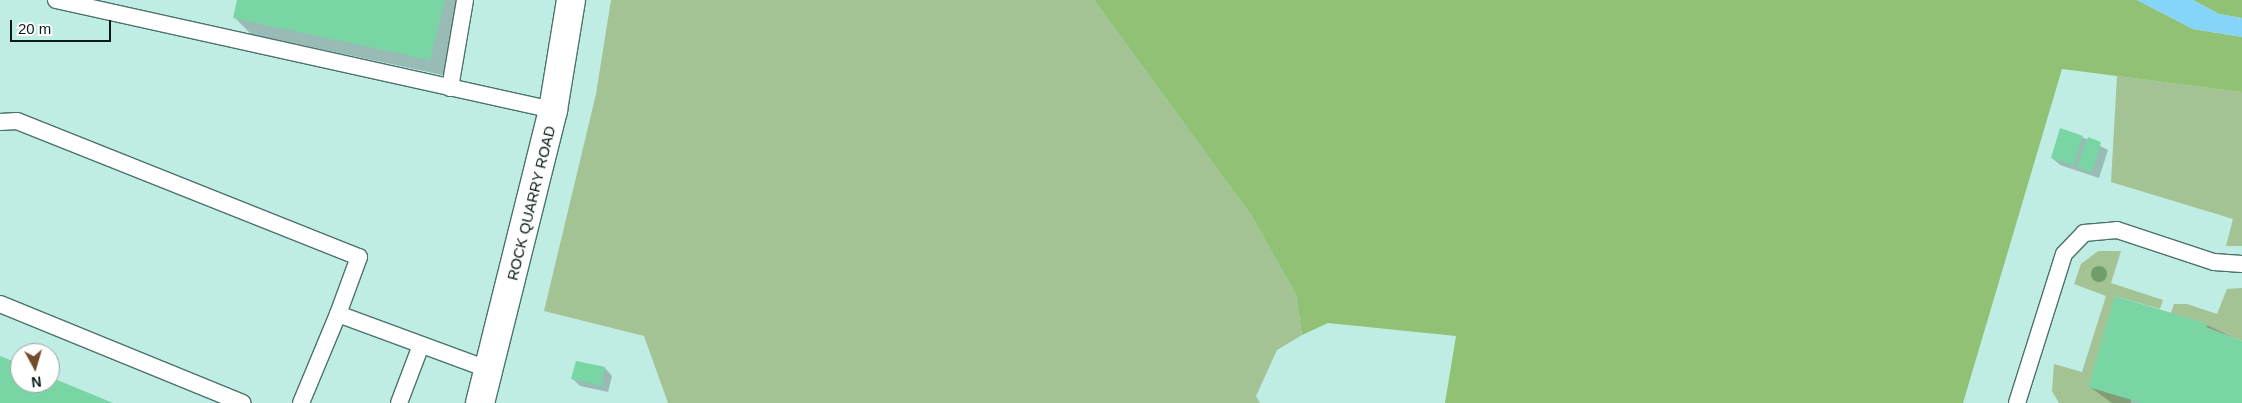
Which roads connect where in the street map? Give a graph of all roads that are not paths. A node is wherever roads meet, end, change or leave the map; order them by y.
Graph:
1 (56, 0) edge
2 (465, 0) edge
3 (571, 0) edge
4 (450, 88) junction
5 (553, 110) junction
6 (0, 122) edge
7 (2242, 264) edge
8 (0, 304) edge
9 (338, 314) junction
10 (421, 345) junction
11 (490, 370) junction
12 (243, 403) edge
13 (301, 403) edge
14 (398, 403) edge
15 (480, 403) edge
16 (2017, 403) edge

1 - 4 lane
2 - 4 lane
3 - 5 street, ROCK QUARRY ROAD
4 - 5 lane
5 - 11 street, ROCK QUARRY ROAD
6 - 9 lane
7 - 16 lane
8 - 12 lane
9 - 10 lane
9 - 13 lane
10 - 11 lane
10 - 14 lane
11 - 15 street, ROCK QUARRY ROAD

